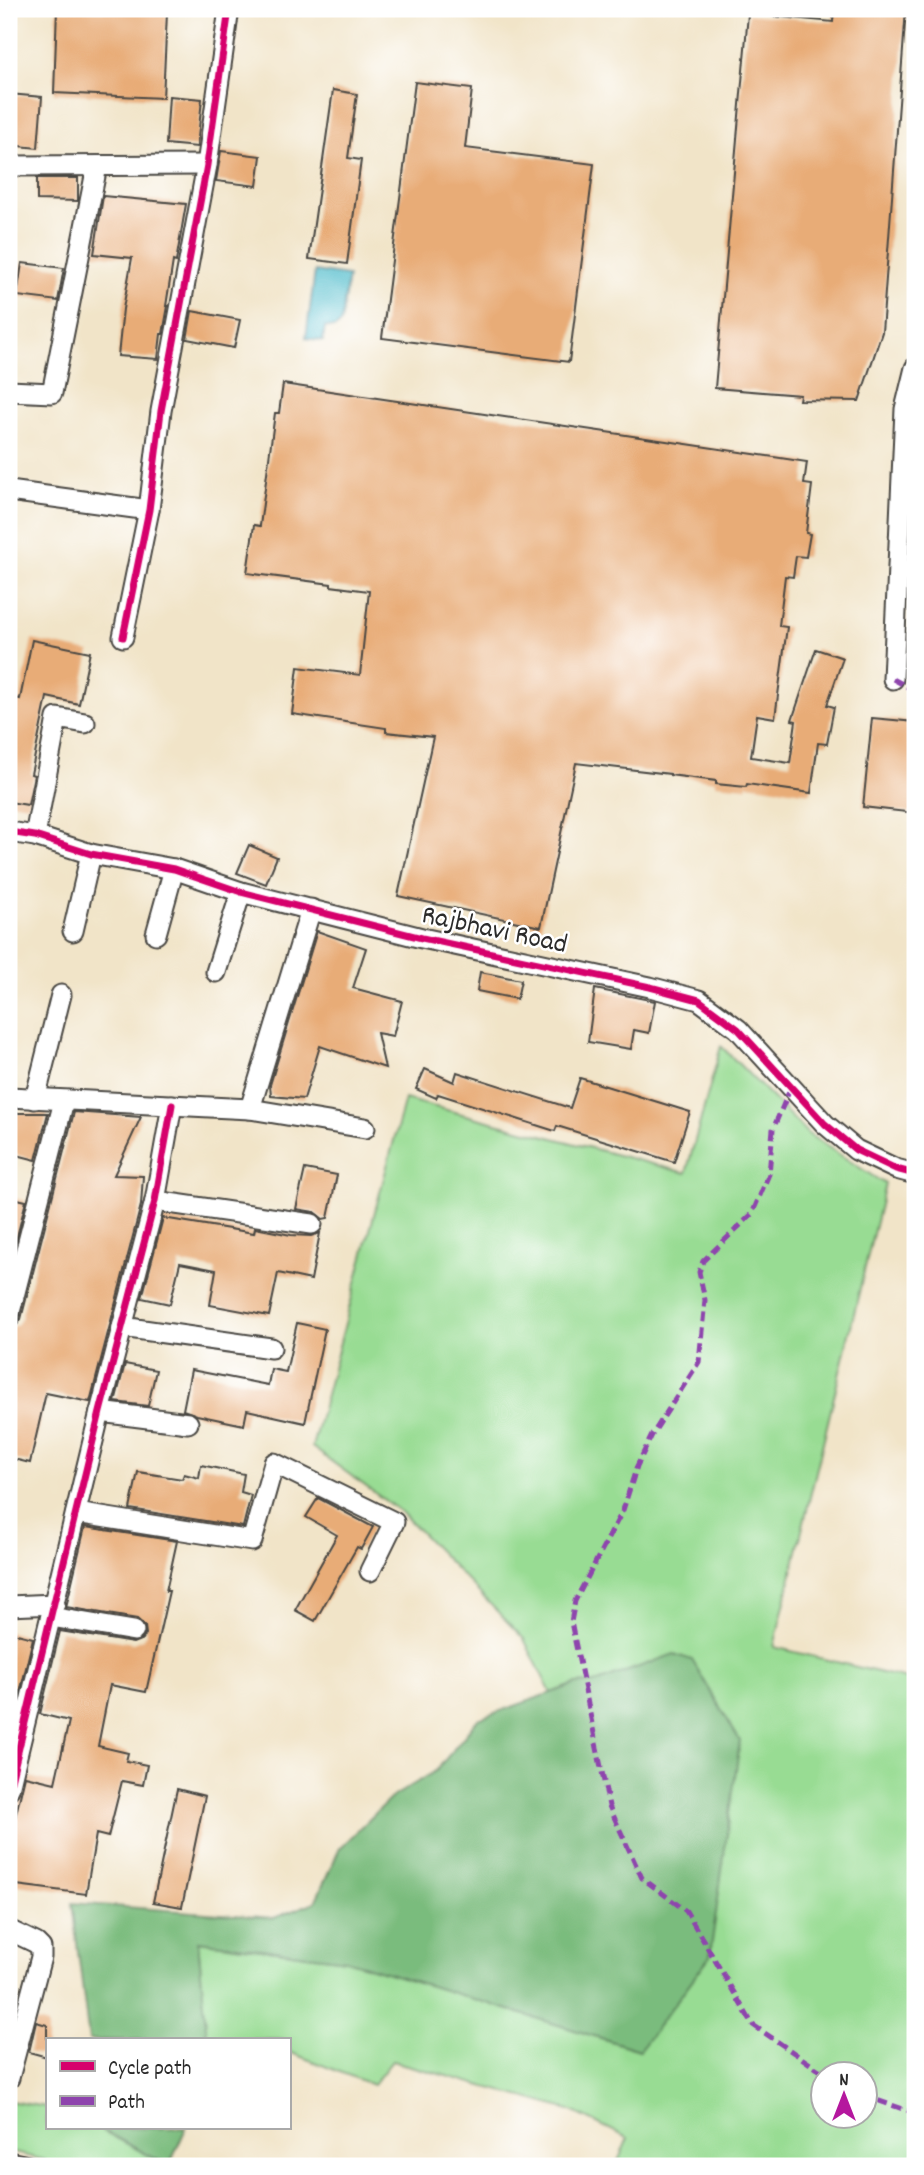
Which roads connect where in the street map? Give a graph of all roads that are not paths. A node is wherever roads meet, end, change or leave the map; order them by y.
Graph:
1 (229, 9) edge
2 (207, 165) junction
3 (9, 166) edge
4 (97, 166) junction
5 (915, 368) edge
6 (9, 391) edge
7 (9, 491) edge
8 (149, 510) junction
9 (123, 637) dead end
10 (893, 679) dead end
11 (85, 723) dead end
12 (9, 832) edge
13 (35, 836) junction
14 (92, 853) junction
15 (174, 869) junction
16 (241, 892) junction
17 (311, 909) junction
18 (73, 930) dead end
19 (156, 934) dead end
20 (216, 972) dead end
21 (61, 995) dead end
22 (9, 1097) edge
23 (36, 1099) junction
24 (64, 1101) junction
25 (172, 1105) junction
26 (250, 1109) junction
27 (365, 1128) dead end
28 (915, 1174) edge
29 (155, 1201) junction
30 (312, 1224) dead end
31 (9, 1316) edge
32 (122, 1326) junction
33 (271, 1348) dead end
34 (100, 1412) junction
35 (188, 1423) dead end
36 (76, 1513) junction
37 (370, 1571) dead end
38 (9, 1606) edge
39 (53, 1611) junction
40 (134, 1631) dead end
41 (9, 1789) edge
42 (9, 1930) edge
43 (9, 2078) edge
44 (9, 2162) edge
45 (28, 2166) edge

1 - 2 street
2 - 4 street
2 - 8 street
3 - 4 street
4 - 6 street
5 - 10 street
7 - 8 street
8 - 9 street
11 - 13 street
12 - 13 street, Rajbhavi Road
13 - 14 street, Rajbhavi Road
14 - 15 street, Rajbhavi Road
14 - 18 street
15 - 16 street, Rajbhavi Road
15 - 19 street
16 - 17 street, Rajbhavi Road
16 - 20 street
17 - 26 street
17 - 28 street, Rajbhavi Road
21 - 23 street
22 - 23 street
23 - 24 street
24 - 25 street
24 - 31 street
25 - 26 street
25 - 29 street
26 - 27 street
29 - 30 street
29 - 32 street
32 - 33 street
32 - 34 street
34 - 35 street
34 - 36 street
36 - 37 street
36 - 39 street
38 - 39 street
39 - 40 street
39 - 41 street
42 - 43 street
44 - 45 street

